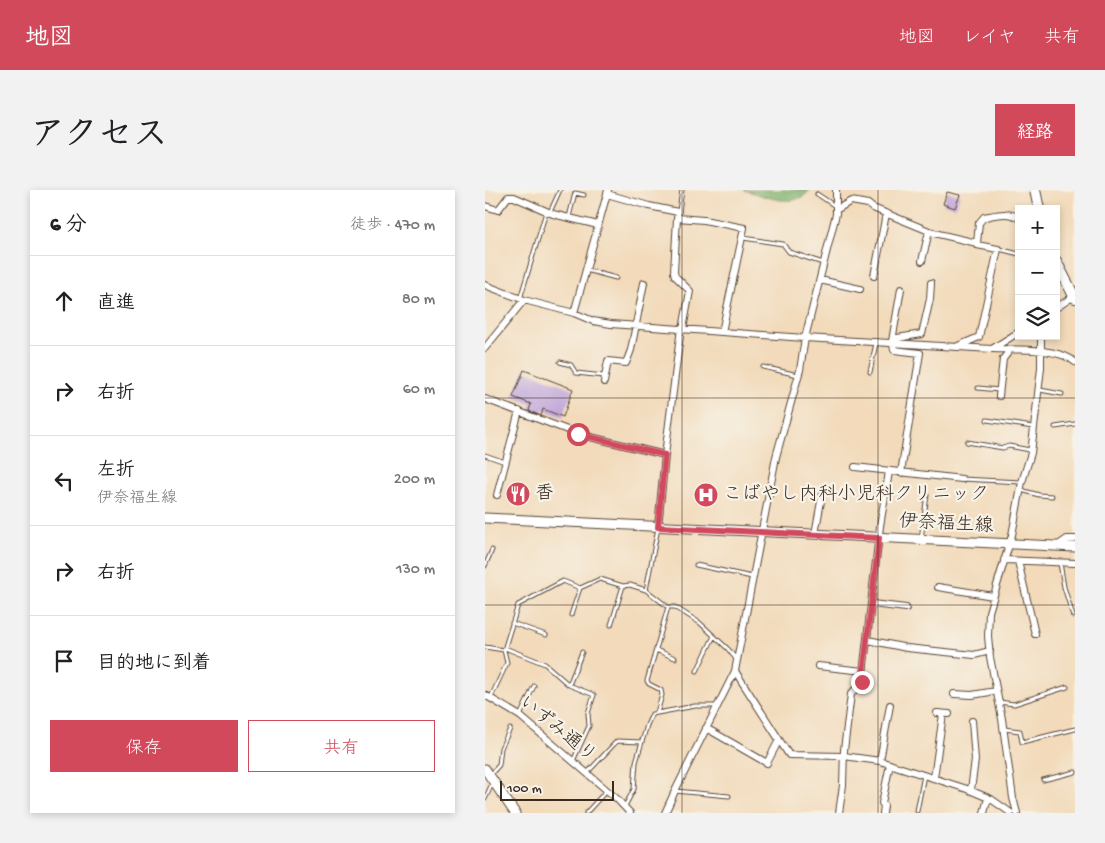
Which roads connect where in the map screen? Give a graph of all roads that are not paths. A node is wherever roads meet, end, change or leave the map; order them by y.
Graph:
1 (560, 190) edge
2 (682, 190) edge
3 (836, 190) edge
4 (1034, 190) edge
5 (608, 192) edge
6 (817, 194) dead end
7 (584, 195) dead end
8 (1038, 205) edge
9 (485, 206) edge
10 (836, 208) junction
11 (548, 212) junction
12 (886, 214) junction
13 (678, 215) junction
14 (1015, 216) edge
15 (569, 218) junction
16 (598, 225) junction
17 (929, 231) junction
18 (742, 238) junction
19 (977, 243) junction
20 (998, 249) junction
21 (1015, 252) edge
22 (922, 261) dead end
23 (823, 263) junction
24 (585, 269) junction
25 (1060, 269) edge
26 (874, 276) dead end
27 (616, 278) dead end
28 (820, 280) junction
29 (931, 283) dead end
30 (644, 284) dead end
31 (485, 285) edge
32 (860, 289) dead end
33 (901, 289) dead end
34 (1074, 297) edge
35 (522, 299) junction
36 (1060, 306) edge
37 (574, 313) junction
38 (636, 326) junction
39 (682, 329) junction
40 (722, 332) junction
41 (1015, 335) edge
42 (805, 338) junction
43 (1041, 340) edge
44 (876, 343) junction
45 (893, 344) junction
46 (955, 347) junction
47 (485, 348) edge
48 (992, 349) junction
49 (1010, 350) junction
50 (1041, 351) junction
51 (559, 362) dead end
52 (1075, 362) edge
53 (763, 367) dead end
54 (870, 372) dead end
55 (798, 375) junction
56 (605, 379) joint
57 (978, 388) dead end
58 (1039, 390) junction
59 (999, 393) joint
60 (1062, 394) dead end
61 (485, 400) edge
62 (519, 411) junction
63 (987, 420) dead end
64 (1075, 424) edge
65 (1034, 427) junction
66 (1055, 427) dead end
67 (967, 442) dead end
68 (1031, 450) junction
69 (485, 455) edge
70 (665, 455) junction
71 (505, 462) junction
72 (855, 467) dead end
73 (889, 472) junction
74 (901, 473) junction
75 (961, 479) joint
76 (1022, 482) junction
77 (1021, 490) junction
78 (497, 495) dead end
79 (927, 495) dead end
80 (822, 496) dead end
81 (1052, 496) dead end
82 (485, 518) edge
83 (658, 527) junction
84 (761, 531) junction
85 (815, 534) junction
86 (879, 538) junction
87 (1075, 539) edge
88 (921, 540) junction
89 (1009, 544) junction
90 (1057, 546) junction
91 (1075, 547) edge
92 (492, 550) dead end
93 (1004, 560) junction
94 (1017, 560) junction
95 (1060, 562) junction
96 (1075, 563) edge
97 (697, 565) dead end
98 (485, 566) edge
99 (752, 577) junction
100 (623, 586) junction
101 (938, 586) dead end
102 (580, 588) junction
103 (646, 590) junction
104 (993, 596) junction
105 (872, 604) junction
106 (669, 606) junction
107 (906, 608) dead end
108 (571, 614) dead end
109 (1073, 616) dead end
110 (513, 623) junction
111 (611, 625) dead end
112 (546, 634) dead end
113 (1035, 634) dead end
114 (714, 636) junction
115 (868, 640) junction
116 (485, 647) edge
117 (504, 649) junction
118 (656, 650) junction
119 (990, 651) junction
120 (582, 652) dead end
121 (675, 658) dead end
122 (737, 660) junction
123 (818, 666) dead end
124 (697, 671) dead end
125 (735, 672) junction
126 (863, 672) junction
127 (569, 685) junction
128 (534, 686) dead end
129 (1067, 688) dead end
130 (996, 691) junction
131 (954, 694) dead end
132 (488, 696) edge
133 (999, 702) junction
134 (890, 705) dead end
135 (718, 706) junction
136 (657, 713) junction
137 (943, 714) dead end
138 (520, 716) junction
139 (972, 721) dead end
140 (706, 728) junction
141 (1004, 728) junction
142 (511, 729) dead end
143 (1075, 729) edge
144 (779, 740) junction
145 (643, 742) junction
146 (844, 756) junction
147 (573, 761) junction
148 (881, 761) junction
149 (890, 764) junction
150 (1075, 772) edge
151 (587, 774) junction
152 (489, 775) edge
153 (924, 775) junction
154 (934, 778) junction
155 (1043, 780) dead end
156 (607, 790) junction
157 (971, 790) junction
158 (675, 791) junction
159 (729, 796) dead end
160 (988, 798) junction
161 (485, 799) edge
162 (625, 807) junction
163 (917, 811) dead end
164 (515, 813) edge
165 (587, 813) edge
166 (630, 813) edge
167 (665, 813) edge
168 (839, 813) edge
169 (883, 813) edge
170 (984, 813) edge
171 (1011, 813) edge
172 (1017, 813) edge

1 - 11 lane
2 - 13 lane
3 - 10 street
4 - 8 main road
5 - 13 street
5 - 16 street
6 - 10 lane
7 - 15 lane
9 - 11 street
10 - 12 street
10 - 23 street
11 - 15 street
11 - 35 lane
12 - 17 street
12 - 26 street
13 - 18 street
13 - 39 street
14 - 19 street
15 - 16 street
16 - 24 street
17 - 19 street
17 - 22 street
18 - 23 lane
18 - 40 street
19 - 20 street
20 - 21 lane
20 - 46 street
23 - 28 street
24 - 27 lane
24 - 37 street
25 - 34 main road
28 - 32 street
28 - 42 street
29 - 45 street
30 - 38 street
31 - 35 street
33 - 45 street
34 - 36 street
35 - 37 street
35 - 47 street
37 - 38 street
38 - 39 street
38 - 56 street
39 - 40 street
39 - 70 street
40 - 42 street
41 - 48 street
42 - 44 street
42 - 55 street
43 - 50 street
44 - 45 street
44 - 54 lane
45 - 46 street
45 - 74 street
46 - 48 street
48 - 49 street
49 - 50 street
49 - 59 street
50 - 52 street
50 - 58 street
51 - 56 lane
53 - 55 lane
55 - 84 street
57 - 59 lane
58 - 60 lane
58 - 65 street
61 - 62 street
62 - 70 street
62 - 71 street
63 - 65 lane
64 - 66 lane
65 - 68 street
67 - 68 lane
68 - 76 street
69 - 71 lane
70 - 83 street
71 - 78 street
72 - 73 street
73 - 74 street
73 - 86 street
74 - 75 street
75 - 76 lane
76 - 77 street
77 - 81 lane
77 - 89 street
79 - 88 lane
80 - 85 street
82 - 83 main road, 伊奈福生線
83 - 84 main road, 伊奈福生線
83 - 103 lane
84 - 85 main road, 伊奈福生線
84 - 99 street
85 - 86 main road, 伊奈福生線
86 - 88 main road, 伊奈福生線
86 - 105 street
87 - 90 street
88 - 89 main road, 伊奈福生線
89 - 90 main road, 伊奈福生線
89 - 93 street
90 - 91 main road, 伊奈福生線
92 - 98 lane
93 - 94 street
93 - 104 street
94 - 95 street
94 - 113 street
95 - 96 street
95 - 109 lane
97 - 99 lane
99 - 122 street
100 - 102 lane
100 - 103 lane
100 - 111 lane
101 - 104 street
102 - 108 lane
102 - 110 lane
103 - 106 lane
104 - 119 street
105 - 107 street
105 - 115 street
106 - 114 lane
106 - 118 lane
110 - 112 lane
110 - 117 lane
114 - 122 lane
114 - 124 lane
115 - 119 street
115 - 126 street
116 - 117 lane
117 - 127 lane
117 - 132 lane
118 - 121 lane
118 - 136 lane
119 - 130 street
120 - 127 lane
122 - 125 street
123 - 126 street
125 - 135 street
125 - 144 street
126 - 146 street
127 - 147 lane
128 - 138 lane
129 - 133 lane
130 - 131 street
130 - 133 street
132 - 138 street, いずみ通り
133 - 141 street
134 - 148 street
135 - 136 lane
135 - 140 street
136 - 145 lane
137 - 154 street
138 - 147 street, いずみ通り
139 - 157 street
140 - 144 street
140 - 158 street
141 - 143 lane
141 - 172 street
142 - 152 lane
144 - 146 street
145 - 151 lane
145 - 162 lane
146 - 148 street
146 - 168 street
147 - 151 street, いずみ通り
148 - 149 street
149 - 153 street
149 - 169 street
150 - 155 lane
151 - 156 street, いずみ通り
152 - 161 lane
152 - 164 main road
153 - 154 street
153 - 163 lane
154 - 157 street
156 - 162 street, いずみ通り
156 - 165 lane
157 - 160 street
158 - 159 lane
158 - 167 street
160 - 170 street
160 - 171 street
162 - 166 street, いずみ通り

